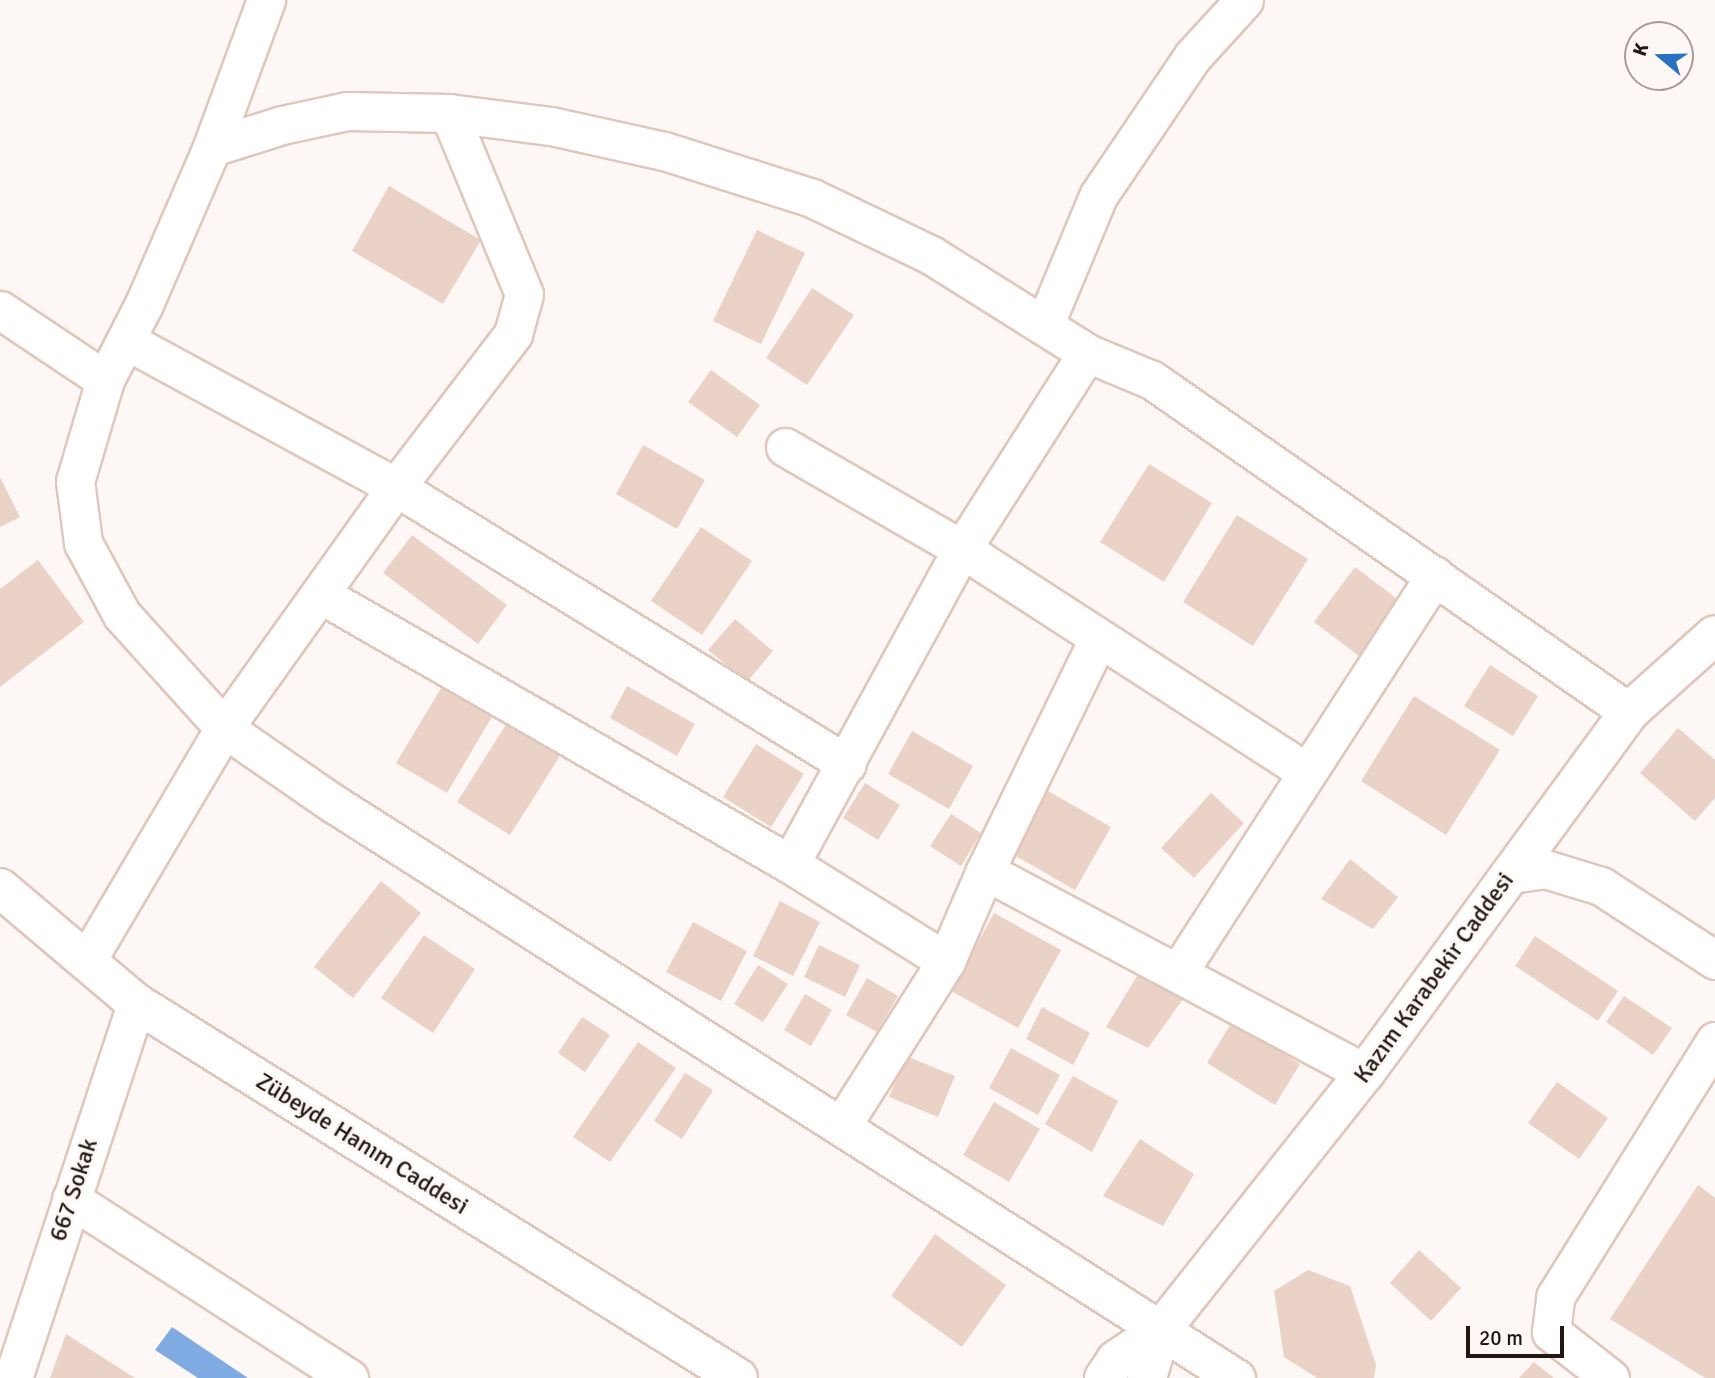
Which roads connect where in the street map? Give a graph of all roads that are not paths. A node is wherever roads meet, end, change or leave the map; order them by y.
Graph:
1 (266, 0) edge
2 (1244, 0) edge
3 (449, 113) junction
4 (212, 147) junction
5 (0, 310) edge
6 (1044, 326) junction
7 (127, 341) junction
8 (1087, 354) junction
9 (105, 380) junction
10 (785, 447) dead end
11 (396, 487) junction
12 (962, 549) junction
13 (1435, 576) junction
14 (320, 594) junction
15 (1715, 635) edge
16 (1098, 639) junction
17 (1629, 712) junction
18 (224, 728) junction
19 (847, 764) junction
20 (1305, 771) junction
21 (790, 864) junction
22 (985, 871) junction
23 (1510, 874) junction
24 (0, 889) edge
25 (87, 960) junction
26 (1715, 960) edge
27 (946, 961) junction
28 (1179, 971) junction
29 (136, 1003) junction
30 (1715, 1041) edge
31 (1365, 1073) junction
32 (842, 1125) junction
33 (71, 1199) junction
34 (1161, 1330) junction
35 (13, 1378) edge
36 (349, 1378) edge
37 (738, 1378) edge
38 (1104, 1378) edge
39 (1147, 1378) edge
40 (1236, 1378) edge
41 (1610, 1378) edge

1 - 4 street
2 - 6 street
3 - 4 street
3 - 6 street
3 - 11 street
4 - 7 street
5 - 9 street
6 - 8 street
7 - 9 street
7 - 11 street
8 - 12 street
8 - 13 street
9 - 18 street
10 - 12 street
11 - 14 street
11 - 19 street
12 - 16 street
12 - 19 street
13 - 17 street
13 - 20 street
14 - 18 street
14 - 21 street
15 - 17 street, Kazım Karabekir Caddesi
16 - 20 street
16 - 22 street
17 - 23 street, Kazım Karabekir Caddesi
18 - 25 street
18 - 32 street
19 - 21 street
20 - 28 street
21 - 27 street
22 - 27 street
22 - 28 street
23 - 26 street
23 - 31 street, Kazım Karabekir Caddesi
24 - 25 street, Zübeyde Hanım Caddesi
25 - 29 street, Zübeyde Hanım Caddesi
27 - 32 street
28 - 31 street
29 - 33 street, 667 Sokak
29 - 37 street, Zübeyde Hanım Caddesi
30 - 41 street
31 - 34 street, Kazım Karabekir Caddesi
32 - 34 street
33 - 35 street, 667 Sokak
33 - 36 street
34 - 38 street
34 - 39 street
34 - 40 street

